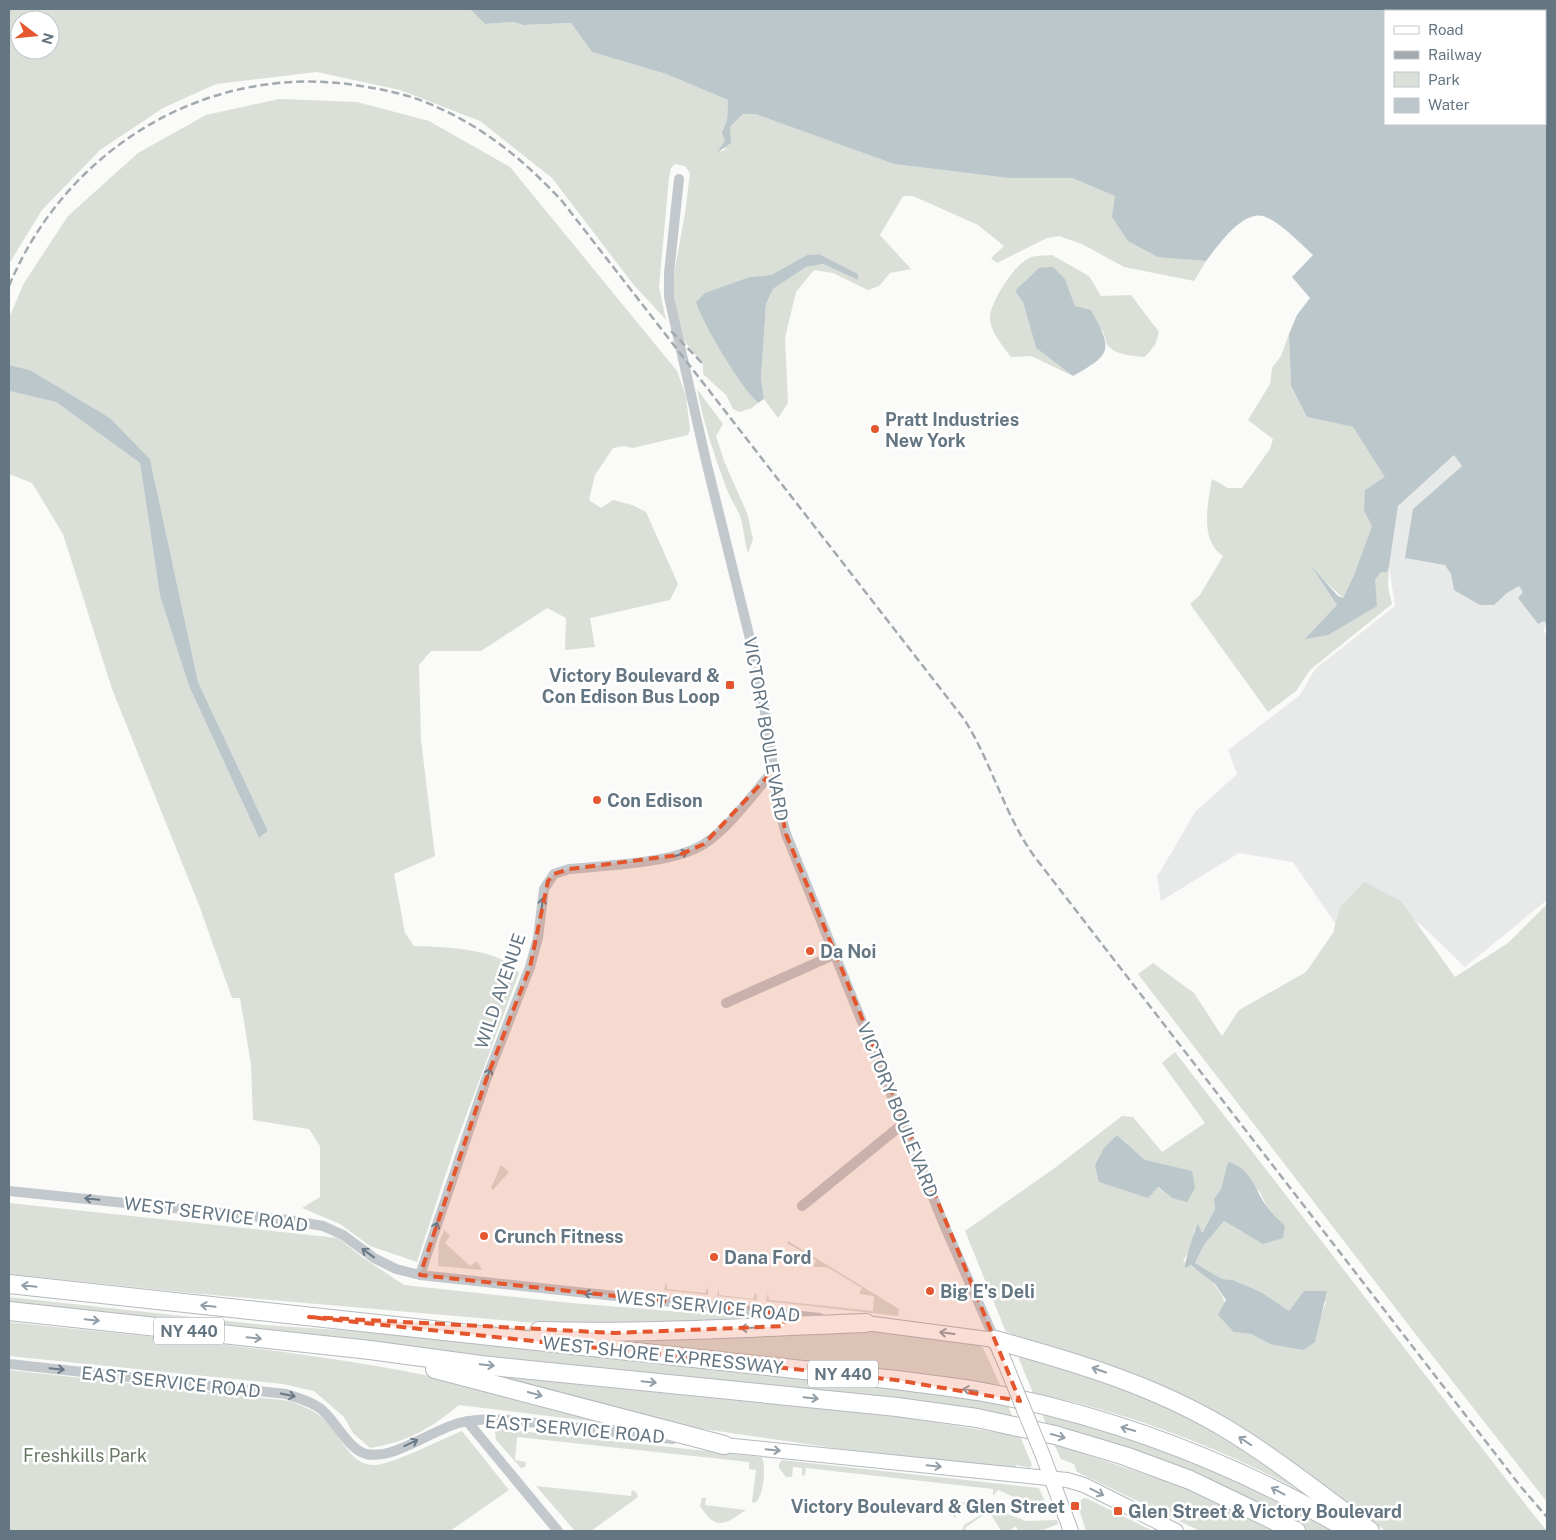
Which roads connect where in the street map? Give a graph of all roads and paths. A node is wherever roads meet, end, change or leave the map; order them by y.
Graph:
1 (679, 180) dead end
2 (773, 771) junction
3 (836, 954) junction
4 (726, 1002) dead end
5 (904, 1123) junction
6 (9, 1191) edge
7 (802, 1206) dead end
8 (416, 1274) junction
9 (9, 1284) edge
10 (9, 1311) edge
11 (308, 1317) junction
12 (866, 1323) junction
13 (995, 1340) junction
14 (370, 1350) junction
15 (9, 1364) edge
16 (467, 1421) junction
17 (724, 1445) junction
18 (1051, 1478) junction
19 (558, 1531) edge
20 (1071, 1531) edge
21 (1176, 1531) edge
22 (1296, 1531) edge
23 (1351, 1531) edge
24 (1370, 1531) edge

1 - 2 street, VICTORY BOULEVARD
2 - 3 street, VICTORY BOULEVARD
8 -> 2 street, WILD AVENUE
3 - 4 street
3 - 5 street, VICTORY BOULEVARD
5 - 7 street
5 - 13 street, VICTORY BOULEVARD
8 -> 6 street, WEST SERVICE ROAD
12 -> 8 street, WEST SERVICE ROAD
11 -> 9 highway, WEST SHORE EXPRESSWAY / NY 440
10 -> 14 highway, WEST SHORE EXPRESSWAY / NY 440
12 -> 11 highway
23 -> 11 highway, WEST SHORE EXPRESSWAY / NY 440
13 -> 12 main road, WEST SERVICE ROAD
13 - 18 main road, VICTORY BOULEVARD, bridge
24 -> 13 highway
14 -> 17 highway
14 -> 22 highway, WEST SHORE EXPRESSWAY / NY 440
15 -> 16 street, EAST SERVICE ROAD
16 - 17 street, EAST SERVICE ROAD
16 - 19 street
17 -> 18 main road, EAST SERVICE ROAD
18 - 20 main road, VICTORY BOULEVARD
18 -> 21 main road, EAST SERVICE ROAD

